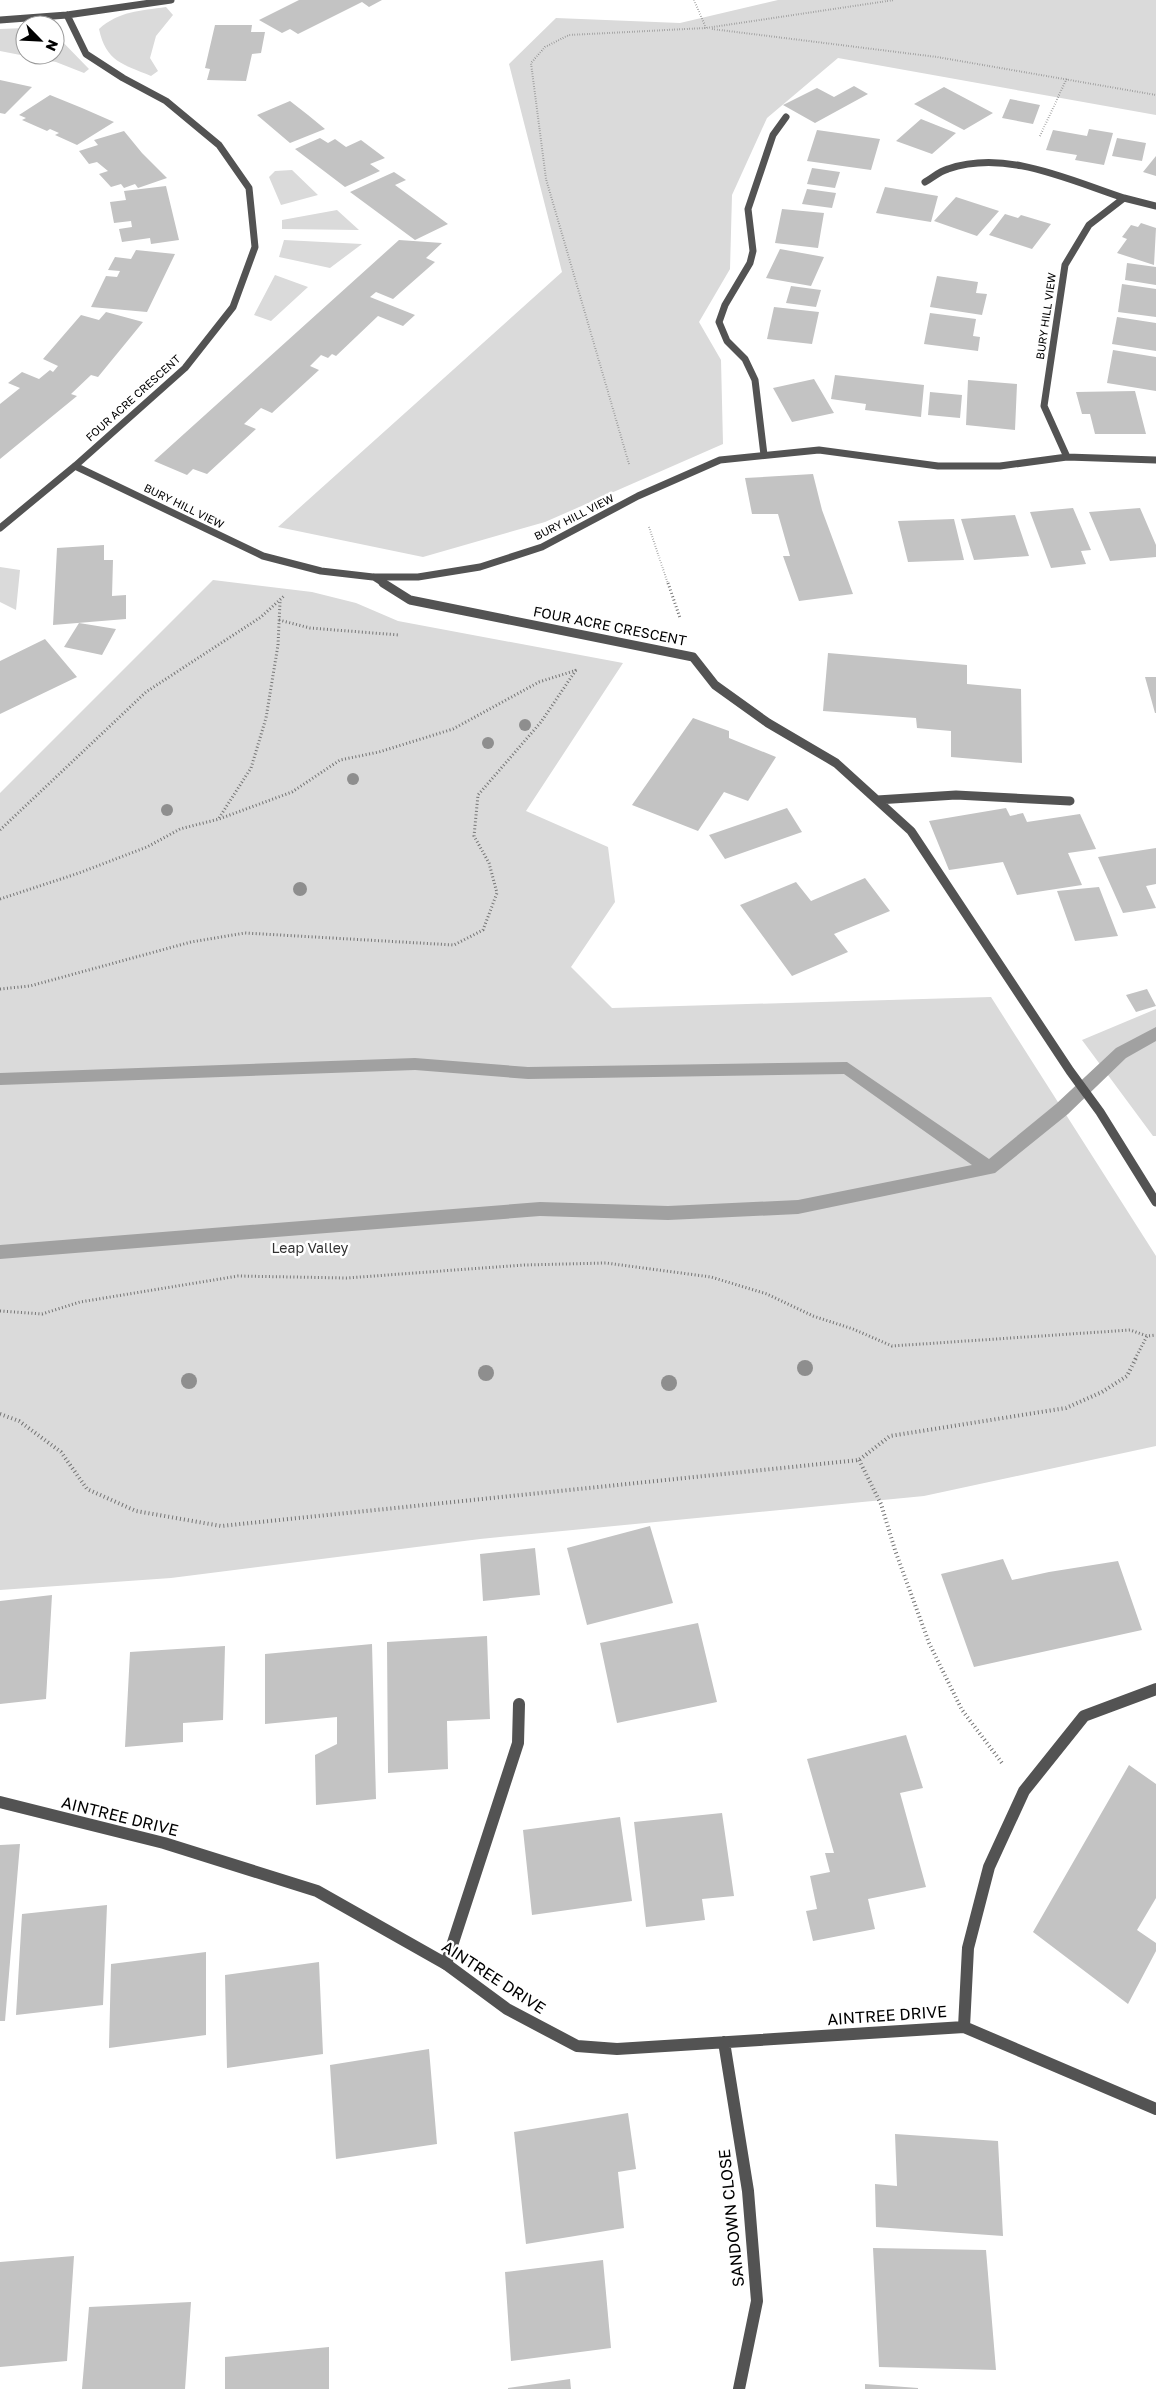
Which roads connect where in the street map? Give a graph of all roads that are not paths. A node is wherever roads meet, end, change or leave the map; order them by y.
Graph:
1 (171, 0) edge
2 (67, 15) junction
3 (0, 20) edge
4 (786, 117) dead end
5 (925, 182) dead end
6 (1124, 198) junction
7 (1156, 206) edge
8 (764, 455) junction
9 (1067, 457) junction
10 (1156, 460) edge
11 (76, 466) junction
12 (0, 528) edge
13 (373, 577) junction
14 (877, 800) junction
15 (1070, 801) dead end
16 (1156, 1202) edge
17 (1156, 1688) edge
18 (519, 1704) dead end
19 (0, 1802) edge
20 (446, 1964) junction
21 (964, 2027) junction
22 (724, 2042) junction
23 (1156, 2109) edge
24 (739, 2389) edge

1 - 2 street
2 - 3 street
2 - 11 street, FOUR ACRE CRESCENT
4 - 8 street
5 - 6 street
6 - 7 street
6 - 9 street, BURY HILL VIEW
8 - 9 street, BURY HILL VIEW
8 - 13 street, BURY HILL VIEW
9 - 10 street, BURY HILL VIEW
11 - 12 street, FOUR ACRE CRESCENT
11 - 13 street, BURY HILL VIEW
13 - 14 street, FOUR ACRE CRESCENT
14 - 15 street
14 - 16 street, FOUR ACRE CRESCENT
17 - 21 street
18 - 20 street
19 - 20 street, AINTREE DRIVE
20 - 22 street, AINTREE DRIVE
21 - 22 street, AINTREE DRIVE
21 - 23 street, AINTREE DRIVE
22 - 24 street, SANDOWN CLOSE

